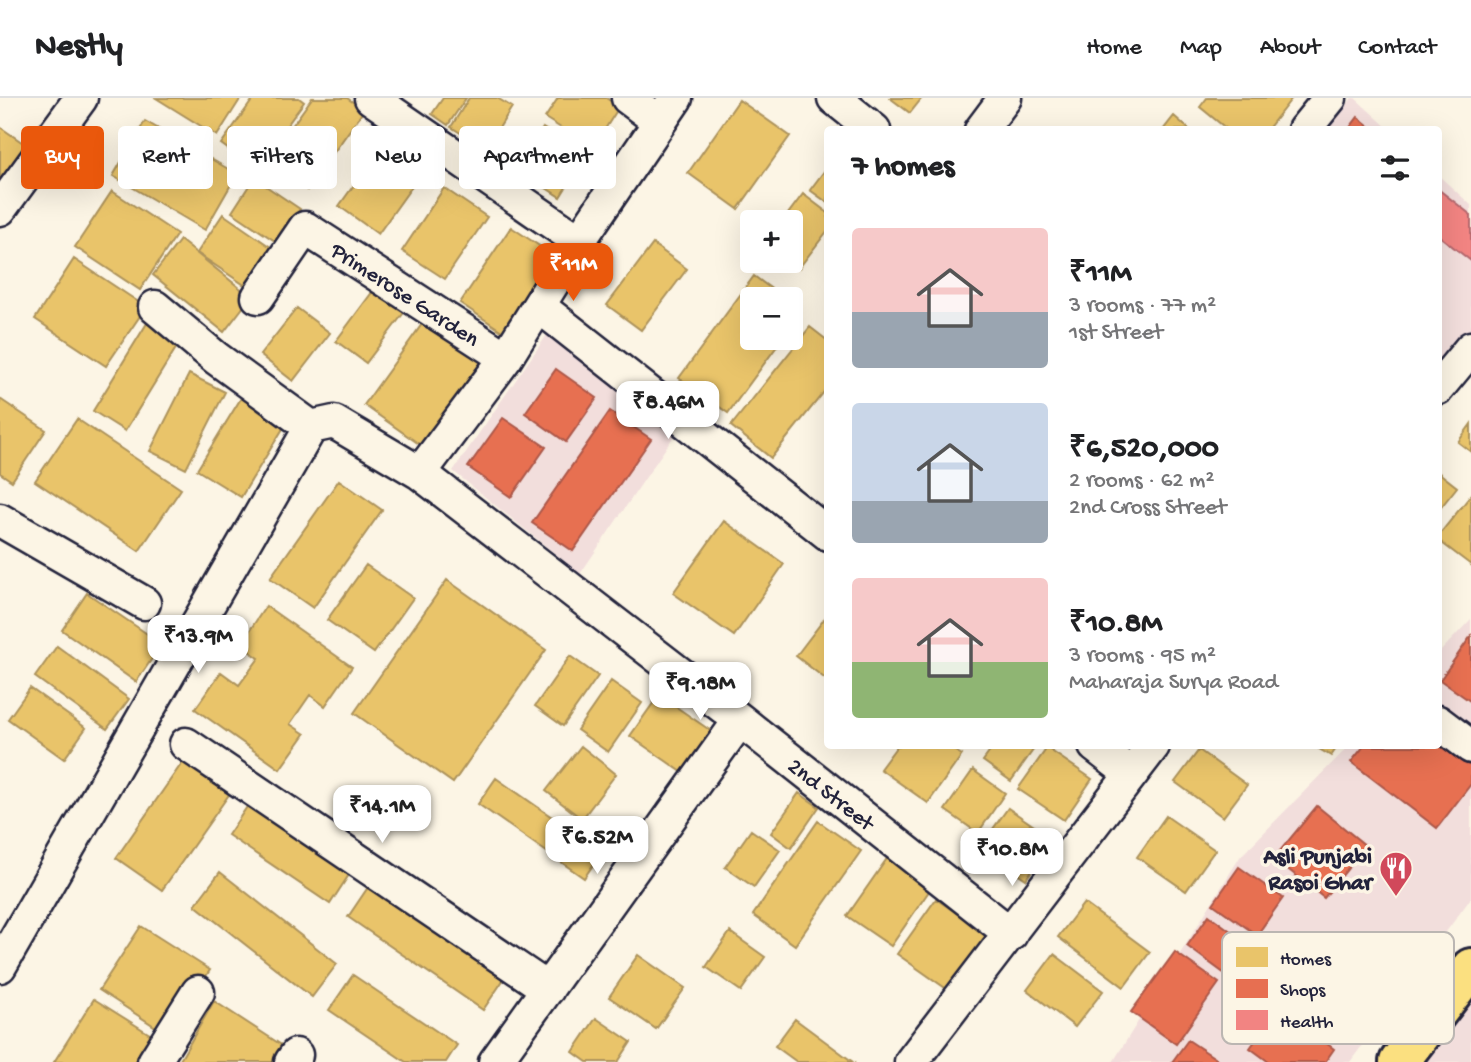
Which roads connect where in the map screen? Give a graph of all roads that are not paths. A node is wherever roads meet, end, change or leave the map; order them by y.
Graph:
1 (81, 98) edge
2 (372, 98) edge
3 (628, 98) edge
4 (834, 98) edge
5 (1005, 98) edge
6 (1330, 98) edge
7 (668, 110) edge
8 (869, 126) edge
9 (984, 126) edge
10 (1307, 126) edge
11 (0, 209) edge
12 (579, 241) junction
13 (258, 297) dead end
14 (155, 307) dead end
15 (540, 307) junction
16 (1471, 348) edge
17 (506, 358) junction
18 (1442, 382) edge
19 (311, 427) junction
20 (421, 472) junction
21 (0, 520) edge
22 (824, 531) edge
23 (144, 603) dead end
24 (740, 720) junction
25 (1442, 725) edge
26 (186, 744) dead end
27 (1471, 747) edge
28 (1099, 749) edge
29 (1151, 749) edge
30 (1131, 774) junction
31 (1011, 934) junction
32 (0, 966) edge
33 (1467, 981) edge
34 (548, 989) junction
35 (198, 992) dead end
36 (1454, 997) edge
37 (1417, 1044) edge
38 (1404, 1060) edge
39 (154, 1062) edge
40 (495, 1062) edge
41 (911, 1062) edge

1 - 11 street
2 - 12 street
3 - 7 street
4 - 8 street
5 - 9 street
6 - 10 street
7 - 12 street
12 - 15 street
13 - 17 street, Primerose Garden
14 - 19 street
15 - 17 street
15 - 22 street
16 - 18 street
17 - 20 street
19 - 20 street, 2nd Street
19 - 32 street
20 - 24 street, 2nd Street
21 - 23 street
24 - 31 street, 2nd Street
24 - 34 street
25 - 27 street
26 - 34 street
28 - 30 street
29 - 30 street
30 - 31 street
31 - 41 street
33 - 36 main road
34 - 40 street
35 - 39 street
37 - 38 main road

